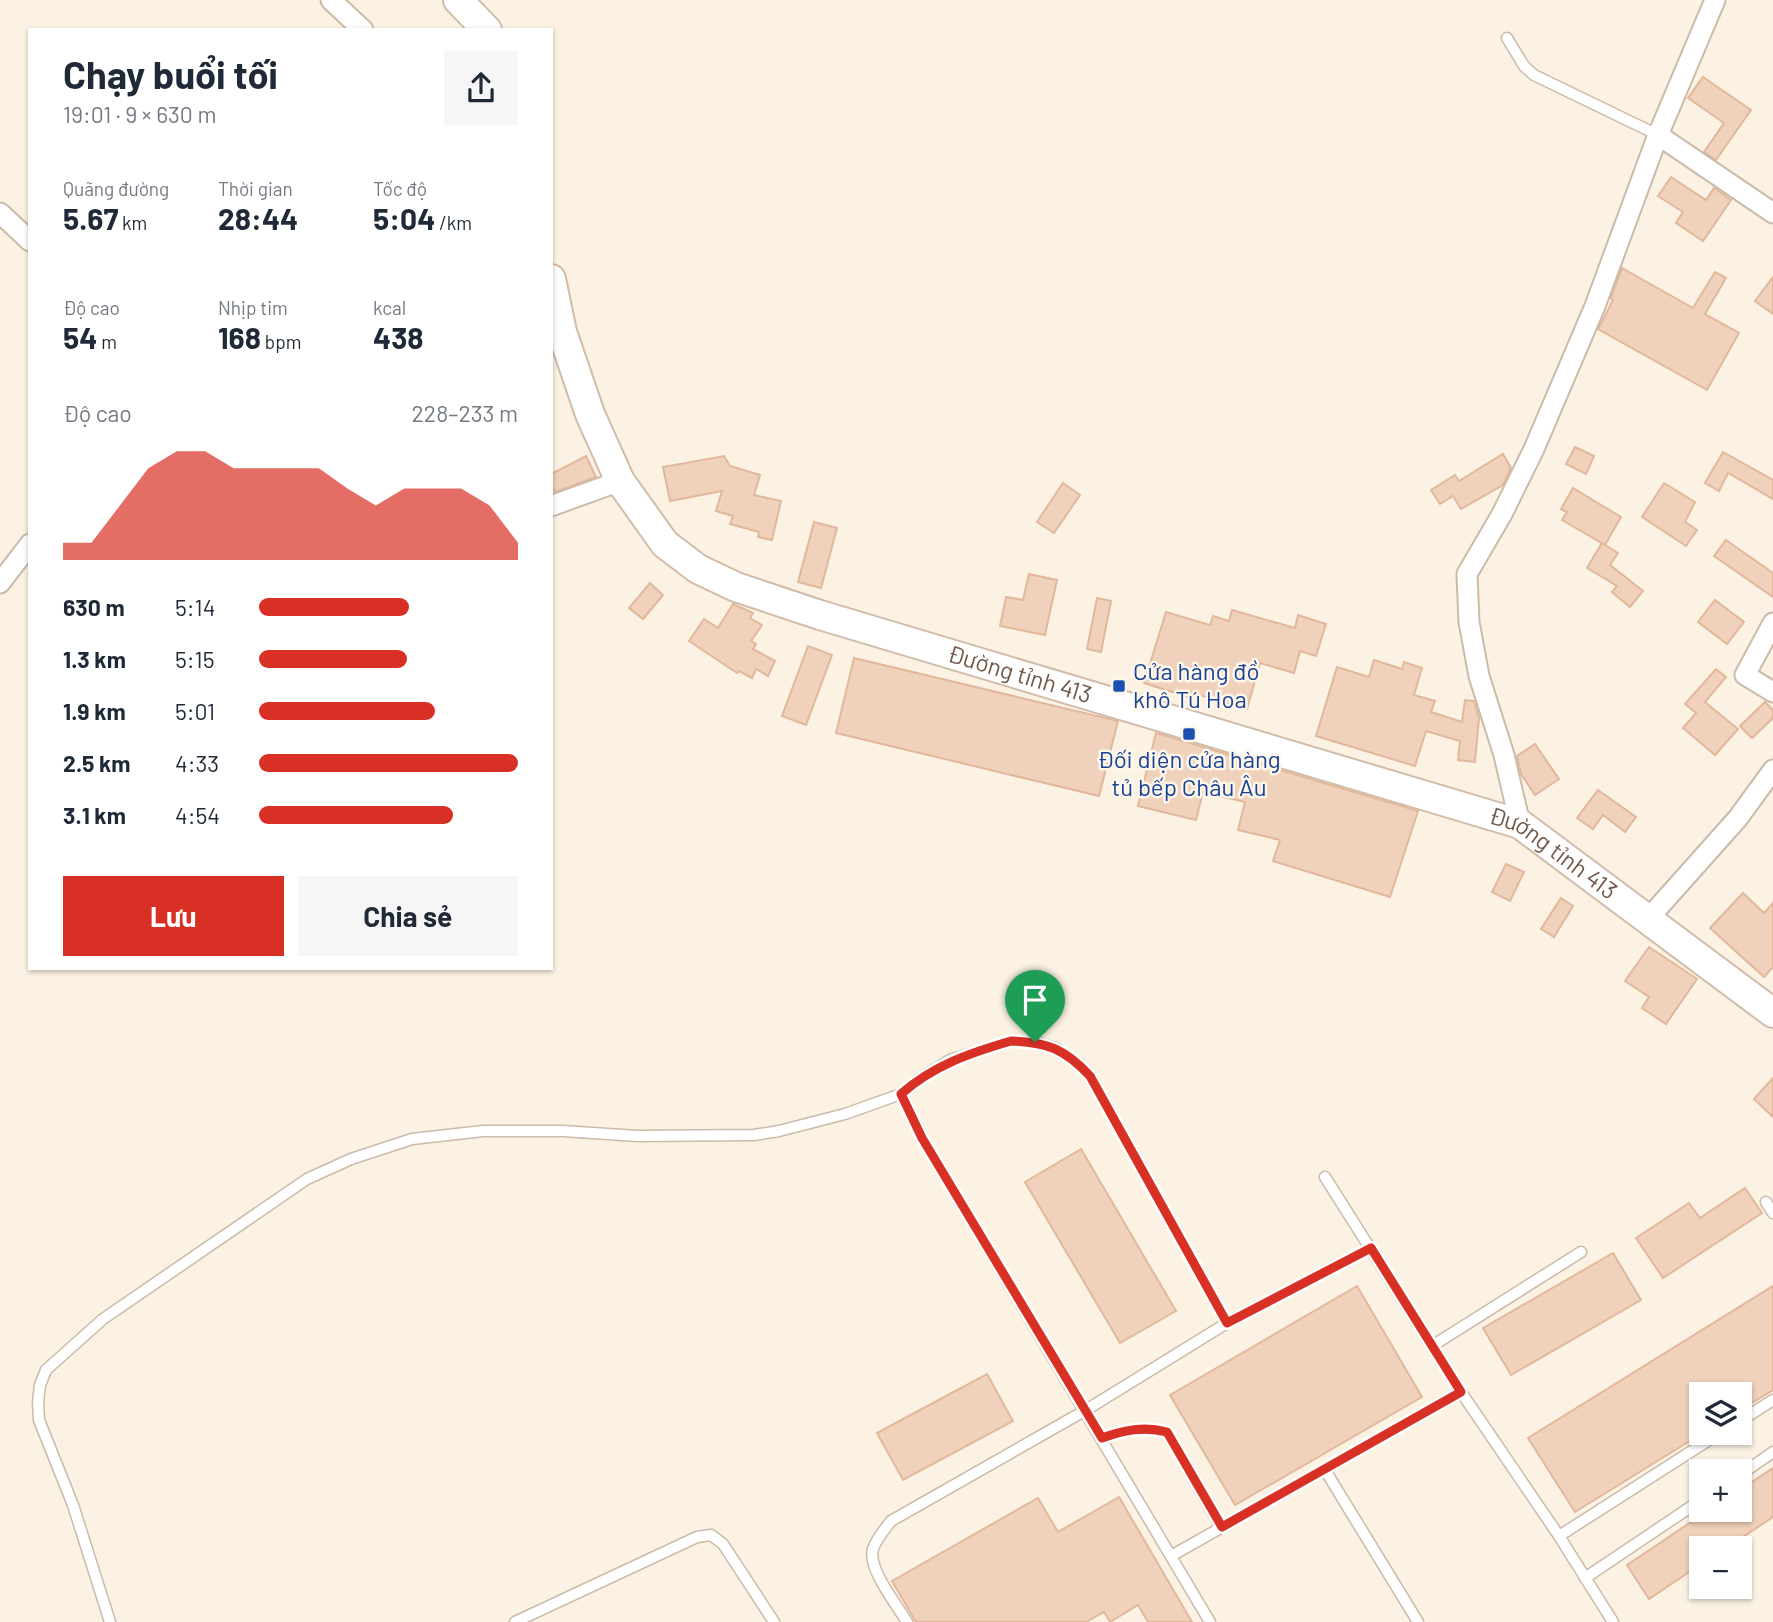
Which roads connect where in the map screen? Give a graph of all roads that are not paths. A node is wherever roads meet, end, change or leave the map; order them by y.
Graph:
1 (331, 0) edge
2 (458, 0) edge
3 (1715, 0) edge
4 (361, 28) edge
5 (485, 28) edge
6 (1507, 38) dead end
7 (1658, 135) junction
8 (0, 213) edge
9 (1773, 213) edge
10 (28, 239) edge
11 (553, 289) edge
12 (620, 481) junction
13 (553, 505) edge
14 (28, 547) edge
15 (0, 583) edge
16 (1773, 623) edge
17 (1773, 692) edge
18 (1773, 771) edge
19 (1520, 824) junction
20 (1647, 919) junction
21 (1773, 1013) edge
22 (901, 1094) junction
23 (1325, 1177) dead end
24 (1766, 1202) dead end
25 (1773, 1213) edge
26 (1371, 1248) junction
27 (1581, 1252) dead end
28 (1227, 1323) junction
29 (1432, 1346) junction
30 (1461, 1392) junction
31 (1773, 1400) edge
32 (1086, 1410) junction
33 (1752, 1413) edge
34 (1102, 1438) junction
35 (1701, 1445) edge
36 (1773, 1452) edge
37 (1752, 1467) edge
38 (1325, 1470) junction
39 (1689, 1508) edge
40 (1222, 1527) junction
41 (1559, 1536) junction
42 (1171, 1556) junction
43 (1585, 1578) junction
44 (110, 1622) edge
45 (515, 1622) edge
46 (774, 1622) edge
47 (907, 1622) edge
48 (1210, 1622) edge
49 (1418, 1622) edge
50 (1613, 1622) edge

1 - 4 street
2 - 5 main road
3 - 7 street
6 - 7 lane
7 - 9 street
7 - 19 street
8 - 10 street
11 - 12 main road, Đường tỉnh 413
12 - 13 street
12 - 19 main road, Đường tỉnh 413
14 - 15 street
16 - 17 street
18 - 20 street
19 - 20 main road, Đường tỉnh 413
20 - 21 main road, Đường tỉnh 413
22 - 28 lane
22 - 32 lane
22 - 44 lane
23 - 26 lane
24 - 25 lane
26 - 28 lane
26 - 29 lane
27 - 29 lane
28 - 32 lane
29 - 30 lane
30 - 38 lane
30 - 41 lane
31 - 33 lane
32 - 34 lane
32 - 47 lane
34 - 40 lane
34 - 42 lane
35 - 41 lane
36 - 37 lane
38 - 40 lane
38 - 49 lane
39 - 43 lane
40 - 42 lane
41 - 43 lane
42 - 48 lane
43 - 50 lane
45 - 46 lane

